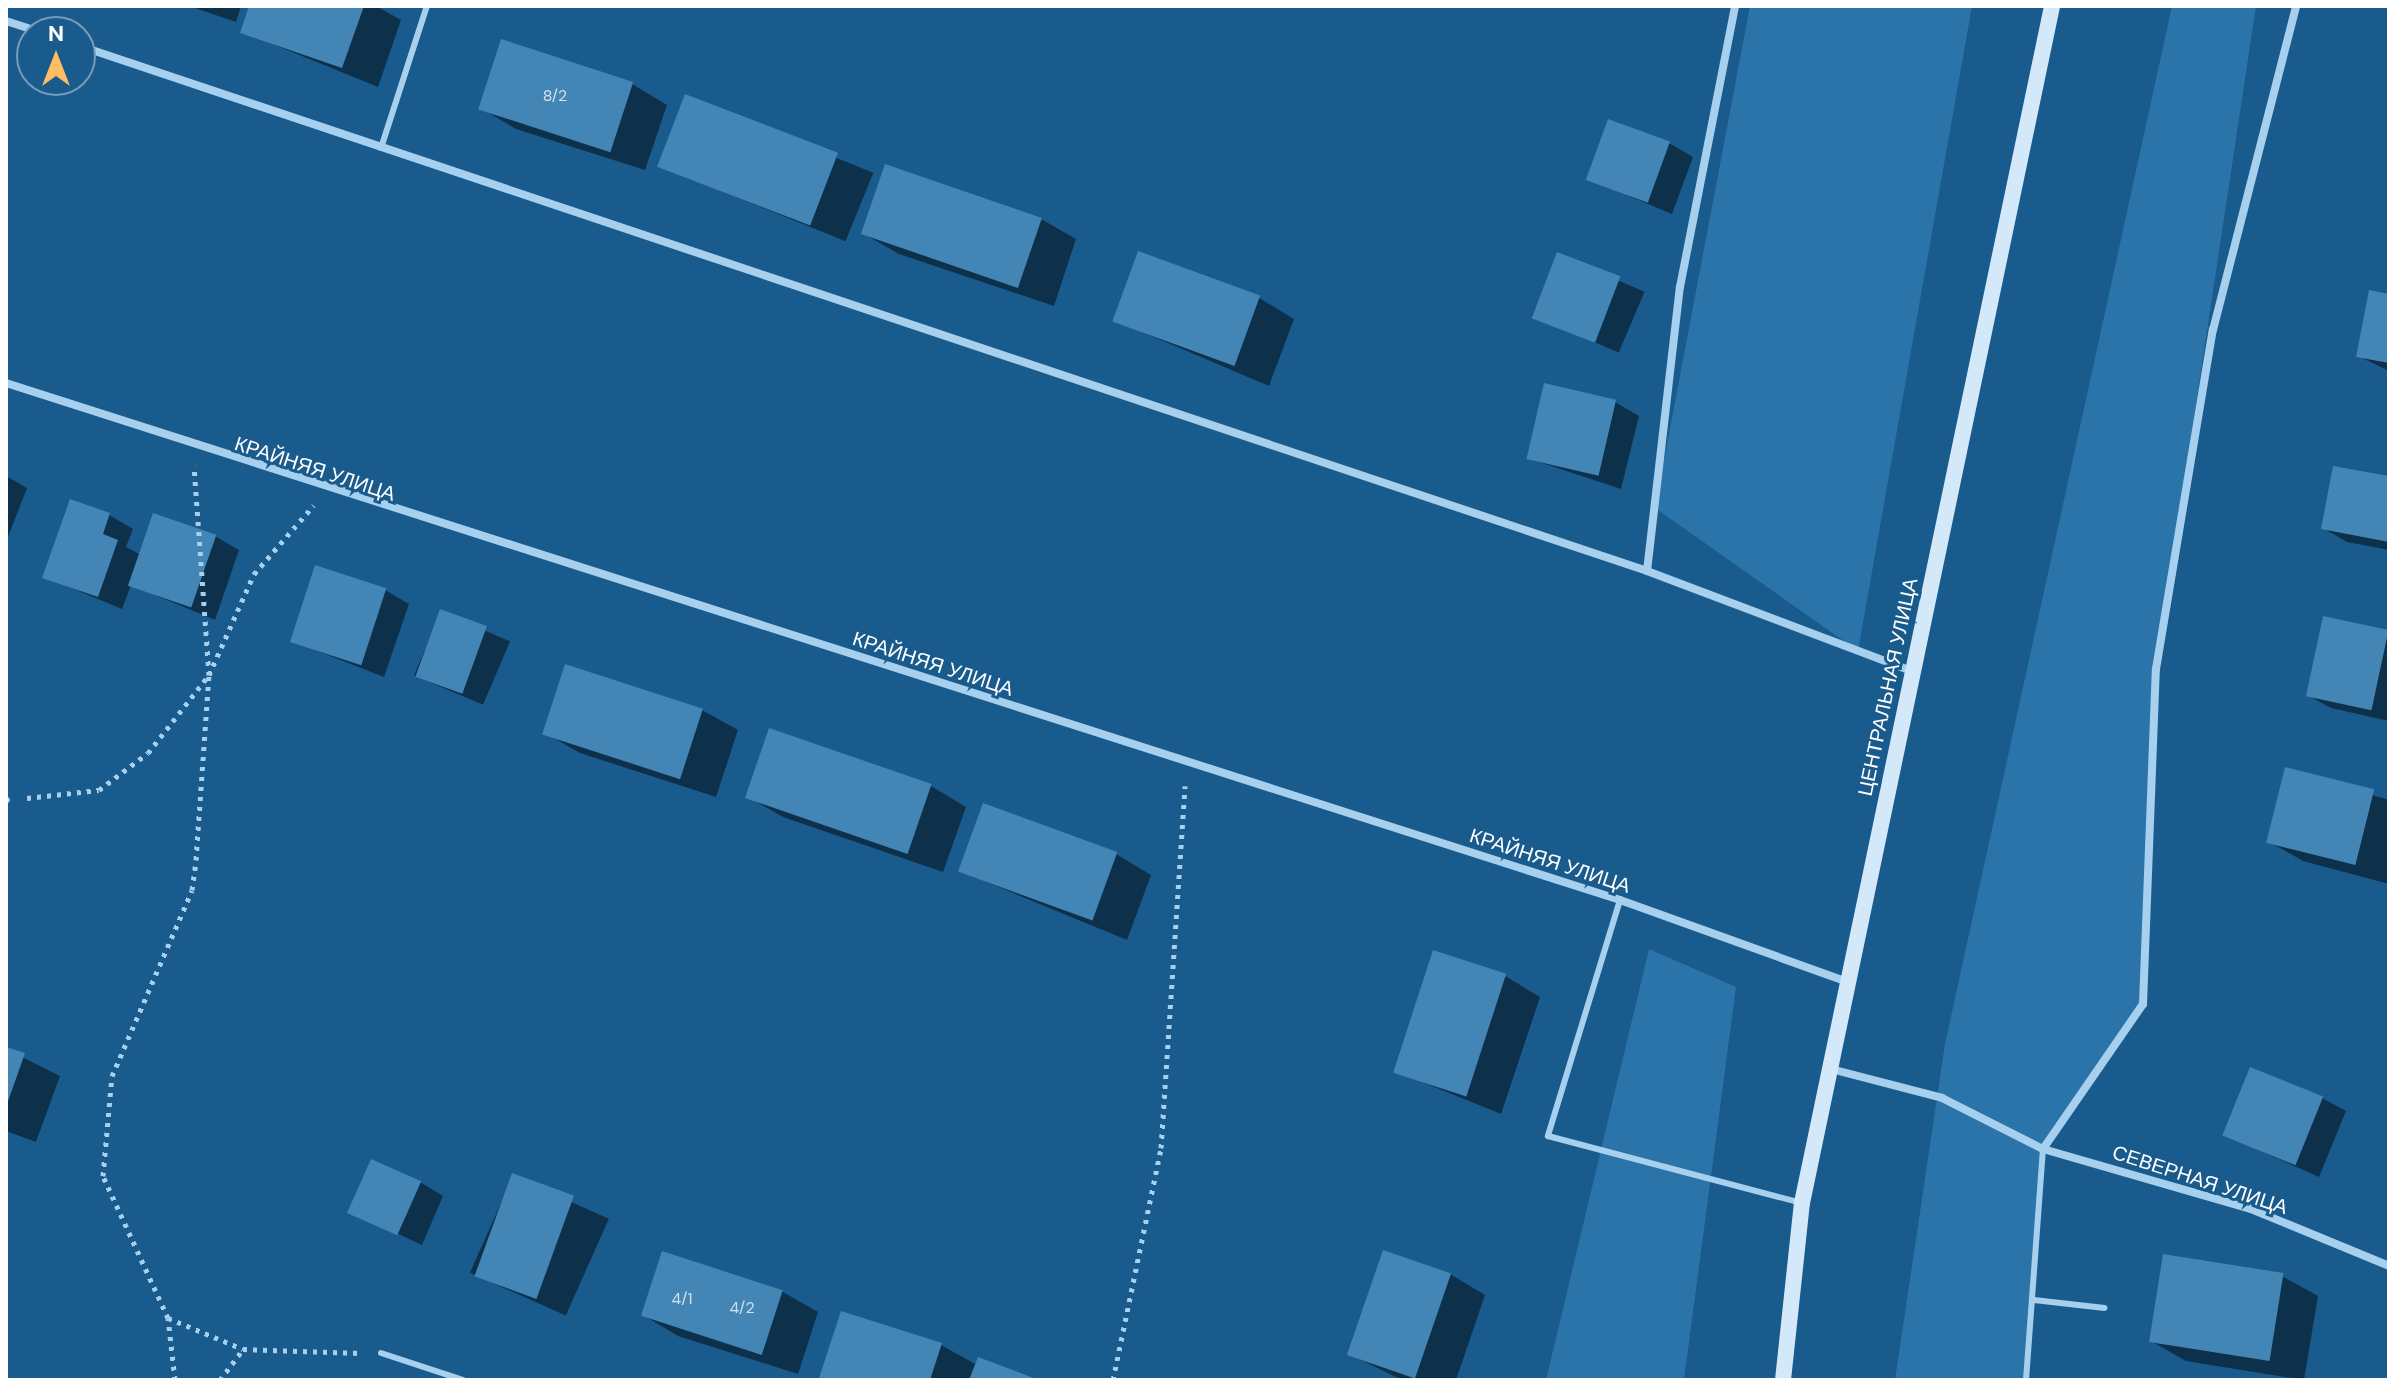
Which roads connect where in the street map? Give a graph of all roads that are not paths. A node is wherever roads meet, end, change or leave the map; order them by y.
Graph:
1 (427, 6) edge
2 (1735, 6) edge
3 (2052, 6) edge
4 (2296, 6) edge
5 (96, 51) edge
6 (381, 148) junction
7 (6, 383) edge
8 (1647, 571) junction
9 (1911, 671) junction
10 (1620, 900) junction
11 (1848, 982) junction
12 (1830, 1068) junction
13 (2043, 1149) junction
14 (1802, 1203) junction
15 (2389, 1266) edge
16 (2034, 1300) junction
17 (2105, 1308) dead end
18 (381, 1353) road end
19 (463, 1380) edge
20 (1783, 1380) edge
21 (2026, 1380) edge

1 - 6 lane
2 - 8 street
3 - 9 main road, ЦЕНТРАЛЬНАЯ УЛИЦА
4 - 13 street
5 - 6 street
6 - 8 street
7 - 10 street, КРАЙНЯЯ УЛИЦА
8 - 9 street
9 - 11 main road, ЦЕНТРАЛЬНАЯ УЛИЦА
10 - 11 street, КРАЙНЯЯ УЛИЦА
10 - 14 lane
11 - 12 main road, ЦЕНТРАЛЬНАЯ УЛИЦА
12 - 13 street, СЕВЕРНАЯ УЛИЦА
12 - 14 main road, ЦЕНТРАЛЬНАЯ УЛИЦА
13 - 15 street, СЕВЕРНАЯ УЛИЦА
13 - 16 lane
14 - 20 main road, ЦЕНТРАЛЬНАЯ УЛИЦА
16 - 17 lane
16 - 21 lane
18 - 19 lane

